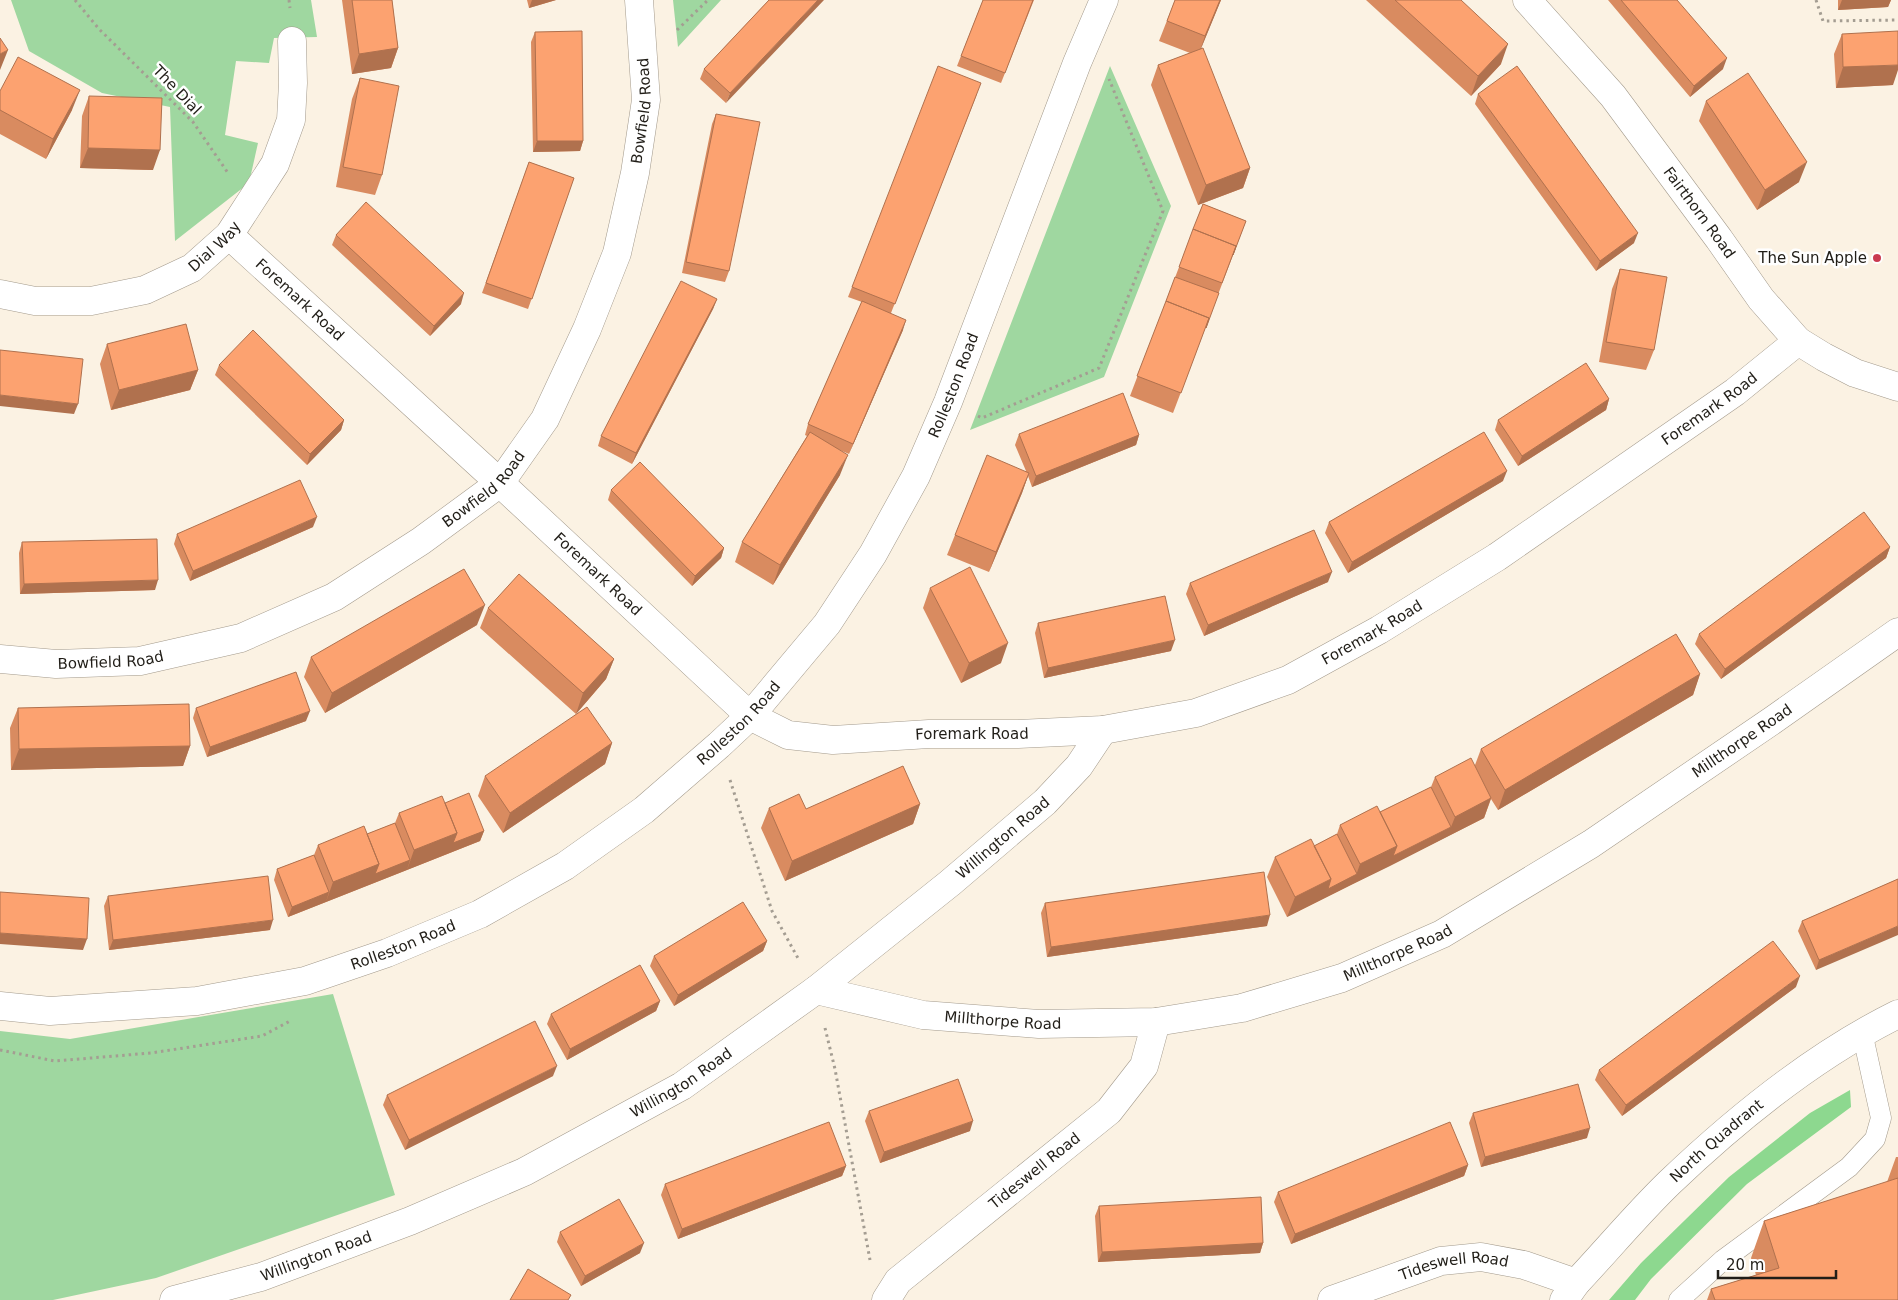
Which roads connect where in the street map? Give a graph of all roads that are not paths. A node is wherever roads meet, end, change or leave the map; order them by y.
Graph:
1 (639, 0) edge
2 (1104, 0) edge
3 (1527, 0) edge
4 (292, 41) dead end
5 (229, 235) junction
6 (0, 294) edge
7 (1798, 340) junction
8 (1898, 387) edge
9 (500, 483) junction
10 (1898, 632) edge
11 (0, 659) edge
12 (750, 716) junction
13 (1103, 730) junction
14 (816, 990) junction
15 (0, 1006) edge
16 (1898, 1014) edge
17 (1156, 1022) junction
18 (1862, 1032) junction
19 (1570, 1291) edge
20 (174, 1300) edge
21 (886, 1300) edge
22 (1332, 1300) edge
23 (1680, 1300) edge

1 - 9 street, Bowfield Road
2 - 12 street, Rolleston Road
3 - 7 street, Fairthorn Road
4 - 5 street, Dial Way
5 - 6 street, Dial Way
5 - 9 street, Foremark Road
7 - 8 street, Fairthorn Road
7 - 13 street, Foremark Road
9 - 11 street, Bowfield Road
9 - 12 street, Foremark Road
10 - 17 street, Millthorpe Road
12 - 13 street, Foremark Road
12 - 15 street, Rolleston Road
13 - 14 street, Willington Road
14 - 17 street, Millthorpe Road
14 - 20 street, Willington Road
16 - 18 street, North Quadrant
17 - 21 street, Tideswell Road
18 - 19 street, North Quadrant
18 - 23 lane
19 - 22 street, Tideswell Road

